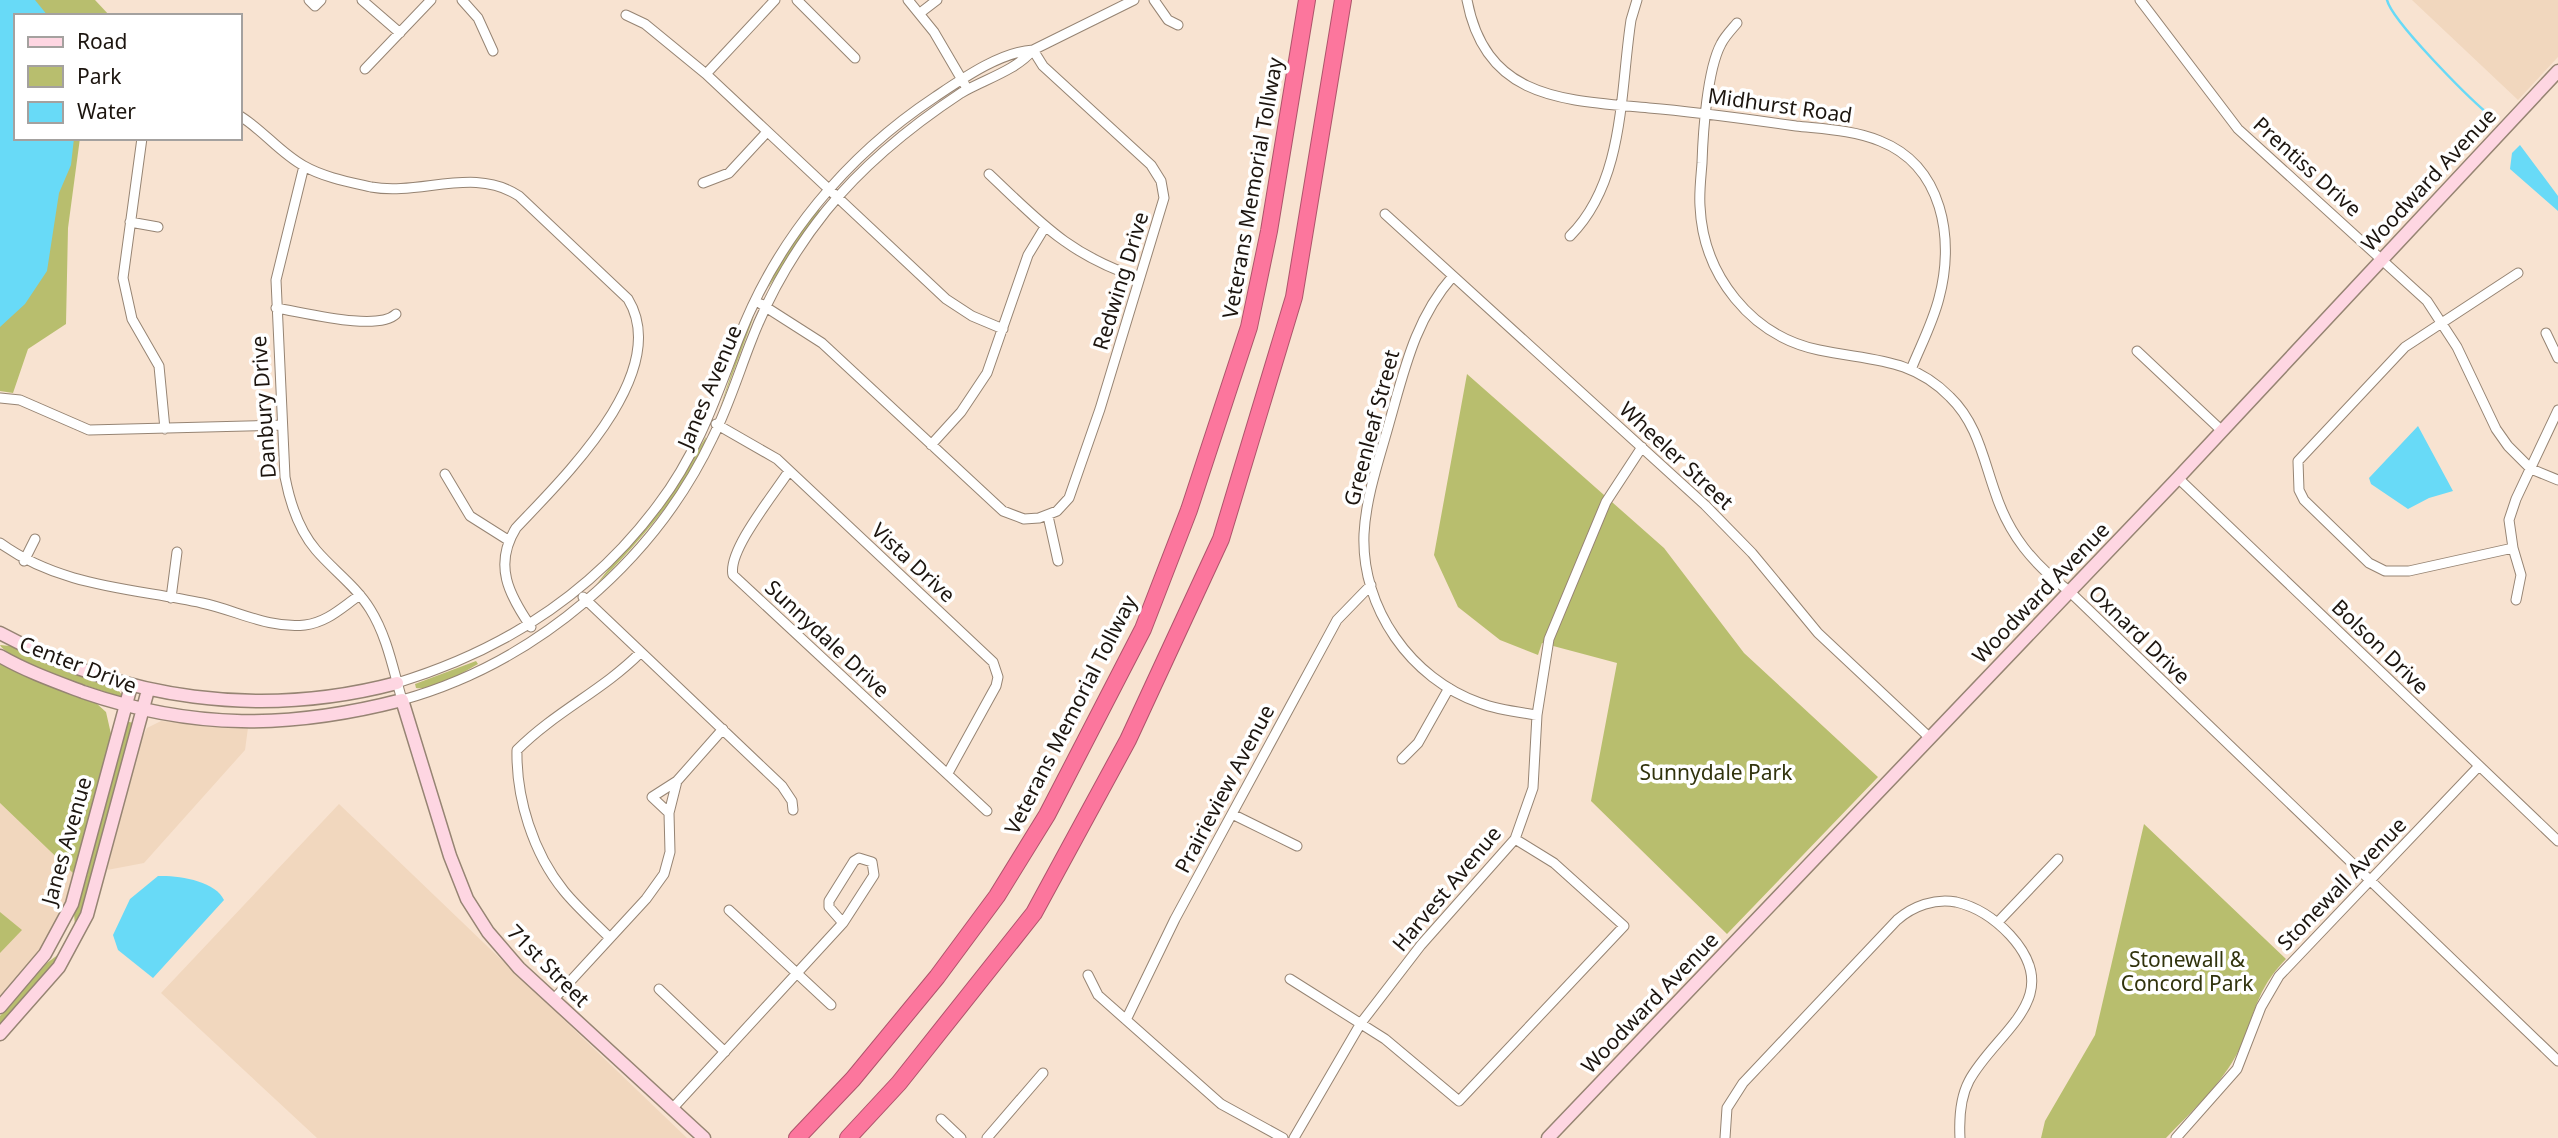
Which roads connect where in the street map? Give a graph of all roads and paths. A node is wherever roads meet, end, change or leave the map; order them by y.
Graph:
1 (309, 0) edge
2 (321, 0) edge
3 (362, 0) edge
4 (430, 0) edge
5 (462, 0) edge
6 (775, 0) edge
7 (797, 0) edge
8 (908, 0) edge
9 (937, 0) edge
10 (1134, 0) edge
11 (1154, 0) edge
12 (1307, 0) edge
13 (1343, 0) edge
14 (1467, 0) edge
15 (1637, 0) edge
16 (2140, 0) edge
17 (920, 13) junction
18 (626, 15) dead end
19 (1737, 23) dead end
20 (1178, 25) dead end
21 (400, 33) junction
22 (1033, 50) junction
23 (493, 51) dead end
24 (855, 58) dead end
25 (365, 69) dead end
26 (706, 74) junction
27 (2556, 77) edge
28 (962, 80) junction
29 (968, 89) junction
30 (1621, 105) junction
31 (1704, 113) junction
32 (242, 118) edge
33 (767, 132) junction
34 (142, 140) edge
35 (304, 166) junction
36 (989, 174) dead end
37 (703, 183) dead end
38 (829, 189) junction
39 (838, 197) junction
40 (1385, 214) dead end
41 (130, 222) junction
42 (158, 227) dead end
43 (1045, 227) junction
44 (1570, 236) dead end
45 (2383, 258) junction
46 (2518, 273) dead end
47 (1453, 275) junction
48 (1139, 278) junction
49 (756, 302) junction
50 (766, 306) junction
51 (276, 308) junction
52 (396, 314) dead end
53 (2441, 320) junction
54 (1003, 329) junction
55 (2546, 333) dead end
56 (2137, 351) dead end
57 (2558, 358) edge
58 (1912, 367) junction
59 (0, 398) edge
60 (2558, 410) edge
61 (708, 420) junction
62 (280, 425) junction
63 (719, 425) junction
64 (165, 429) junction
65 (2221, 430) junction
66 (931, 444) junction
67 (1642, 447) junction
68 (2530, 469) junction
69 (789, 471) junction
70 (445, 474) dead end
71 (2178, 478) junction
72 (2558, 480) edge
73 (1048, 516) junction
74 (35, 539) dead end
75 (508, 540) junction
76 (0, 543) edge
77 (2513, 548) junction
78 (177, 552) dead end
79 (24, 561) junction
80 (1058, 561) dead end
81 (1371, 585) junction
82 (577, 590) junction
83 (2069, 591) junction
84 (360, 596) junction
85 (171, 597) junction
86 (586, 600) junction
87 (2516, 600) dead end
88 (529, 625) junction
89 (0, 633) edge
90 (537, 636) junction
91 (640, 653) junction
92 (0, 656) edge
93 (397, 683) junction
94 (131, 686) junction
95 (1449, 688) junction
96 (148, 690) junction
97 (402, 700) junction
98 (125, 705) junction
99 (143, 710) junction
100 (1537, 715) junction
101 (723, 729) junction
102 (1930, 738) junction
103 (1402, 759) dead end
104 (2479, 766) junction
105 (948, 774) junction
106 (677, 781) junction
107 (793, 810) dead end
108 (987, 811) dead end
109 (668, 813) junction
110 (1232, 814) junction
111 (1515, 839) junction
112 (2558, 841) edge
113 (1297, 846) dead end
114 (2058, 859) dead end
115 (2369, 881) junction
116 (730, 910) dead end
117 (1998, 922) junction
118 (843, 923) junction
119 (609, 937) junction
120 (798, 974) junction
121 (1088, 975) dead end
122 (1290, 979) dead end
123 (659, 989) dead end
124 (553, 1000) junction
125 (831, 1005) dead end
126 (0, 1007) edge
127 (1126, 1020) junction
128 (1361, 1023) junction
129 (0, 1034) edge
130 (725, 1052) junction
131 (2558, 1061) edge
132 (1043, 1073) dead end
133 (673, 1109) junction
134 (942, 1119) dead end
135 (704, 1138) edge
136 (797, 1138) edge
137 (848, 1138) edge
138 (961, 1138) edge
139 (987, 1138) edge
140 (1283, 1138) edge
141 (1294, 1138) edge
142 (1548, 1138) edge
143 (1725, 1138) edge
144 (1961, 1138) edge
145 (2176, 1138) edge

1 - 2 street
3 - 21 street
4 - 21 street
5 - 23 street
6 - 26 street
7 - 24 street
8 - 17 street
9 - 17 street
10 - 22 street, Janes Avenue
11 - 20 street
12 - 136 highway, Veterans Memorial Tollway
13 - 137 highway
14 - 30 street, Midhurst Road
15 - 30 street
16 - 45 street, Prentiss Drive
17 - 28 street
18 - 26 street
19 - 31 street, Oxnard Drive
21 - 25 street
22 - 28 street, Janes Avenue
22 - 29 street, Janes Avenue
22 - 48 street, Redwing Drive
26 - 33 street
27 - 45 street, Woodward Avenue
28 - 29 street
28 - 38 street, Janes Avenue
29 - 39 street, Janes Avenue
30 - 31 street, Midhurst Road
30 - 44 street
31 - 58 street, Oxnard Drive
31 - 58 street, Midhurst Road
32 - 35 street
33 - 37 street
33 - 38 street
34 - 41 street
35 - 51 street, Danbury Drive
35 - 75 street
36 - 43 street
38 - 39 street
38 - 49 street, Janes Avenue
39 - 50 street, Janes Avenue
39 - 54 street
40 - 47 street, Wheeler Street
41 - 42 street
41 - 64 street
43 - 48 street
43 - 54 street
45 - 53 street, Prentiss Drive
45 - 65 street, Woodward Avenue
46 - 53 street
47 - 67 street, Wheeler Street
47 - 81 street, Greenleaf Street
48 - 73 street, Redwing Drive
49 - 50 street
49 - 61 street, Janes Avenue
50 - 63 street, Janes Avenue
50 - 66 street
51 - 52 street
51 - 62 street, Danbury Drive
53 - 68 street, Prentiss Drive
53 - 77 street
54 - 66 street
55 - 57 street
56 - 65 street
58 - 83 street, Oxnard Drive
59 - 64 street
60 - 68 street
61 - 63 street, Vista Drive
61 - 82 street, Janes Avenue
62 - 64 street
62 - 84 street, Danbury Drive
63 - 69 street, Vista Drive
63 - 86 street, Janes Avenue
65 - 71 street, Woodward Avenue
66 - 73 street
67 - 100 street, Harvest Avenue
67 - 102 street, Wheeler Street
68 - 72 street, Prentiss Drive
68 - 77 street
69 - 105 street, Vista Drive
69 - 105 street, Sunnydale Drive
70 - 75 street
71 - 83 street, Woodward Avenue
71 - 104 street, Bolson Drive
73 - 80 street
74 - 79 street
75 - 88 street
76 - 79 street
77 - 87 street
78 - 85 street
79 - 85 street
81 - 95 street, Greenleaf Street
81 - 110 street, Prairieview Avenue
82 - 86 street
82 - 88 street, Janes Avenue
83 - 102 street, Woodward Avenue
83 - 115 street, Oxnard Drive
84 - 85 street
84 - 93 street, Danbury Drive
86 - 90 street, Janes Avenue
86 - 91 street
88 - 90 street
88 - 93 street, Janes Avenue
89 - 94 street, Center Drive
90 - 97 street, Janes Avenue
91 - 101 street
91 - 119 street
92 - 98 street, Center Drive
93 - 96 street, Janes Avenue
93 - 97 street, Danbury Drive
94 - 96 street, Janes Avenue
94 - 98 street, Janes Avenue
95 - 100 street, Greenleaf Street
95 - 103 street
96 - 99 street, Janes Avenue
97 - 99 street, Janes Avenue
97 - 124 street, 71st Street
98 - 99 street, Center Drive
98 - 126 street, Janes Avenue
99 - 129 street, Janes Avenue
100 - 111 street, Harvest Avenue
101 - 106 street
101 - 107 street
102 - 142 street, Woodward Avenue
104 - 112 street, Bolson Drive
104 - 115 street, Stonewall Avenue
105 - 108 street, Sunnydale Drive
106 - 109 street
106 - 109 street
109 - 119 street
110 - 113 street
110 - 127 street, Prairieview Avenue
111 - 128 street, Harvest Avenue
111 - 128 street
114 - 117 street
115 - 131 street, Oxnard Drive
115 - 145 street, Stonewall Avenue
116 - 120 street
117 - 143 street
117 - 144 street
118 - 118 street
118 - 120 street
119 - 124 street
120 - 125 street
120 - 130 street
121 - 127 street
122 - 128 street
123 - 130 street
124 - 133 street, 71st Street
127 - 140 street
128 - 141 street, Harvest Avenue
130 - 133 street
132 - 139 street
133 - 135 street, 71st Street
134 - 138 street

